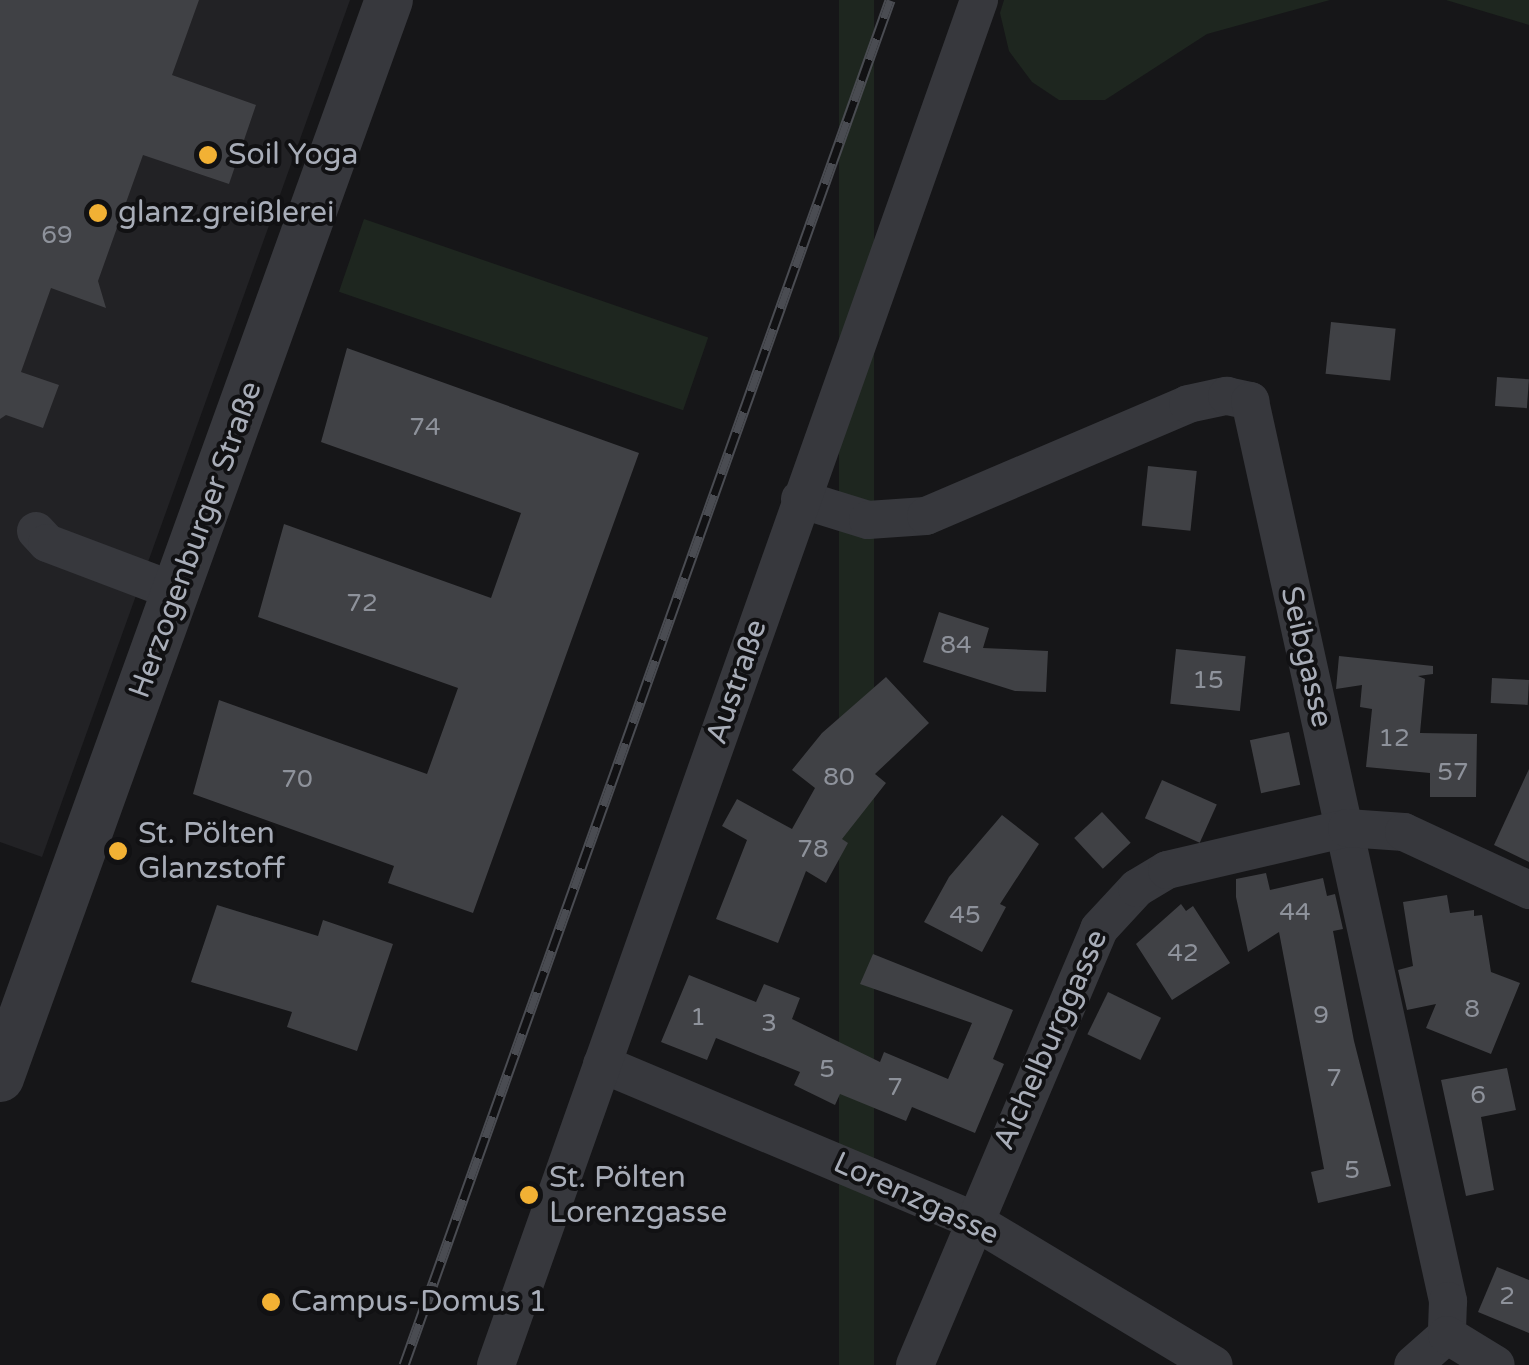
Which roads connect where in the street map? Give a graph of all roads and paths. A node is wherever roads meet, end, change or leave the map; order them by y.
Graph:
1 (389, 0) edge
2 (979, 0) edge
3 (800, 499) junction
4 (36, 531) dead end
5 (177, 592) junction
6 (1346, 828) junction
7 (1529, 890) edge
8 (602, 1064) junction
9 (0, 1078) edge
10 (972, 1219) junction
11 (1446, 1335) junction
12 (1160, 1351) edge
13 (496, 1365) edge
14 (916, 1365) edge
15 (1214, 1365) edge
16 (1412, 1365) edge
17 (1496, 1365) edge

1 - 5 street, Herzogenburger Straße
2 - 3 street, Austraße
3 - 6 street, Seibgasse
3 - 8 street, Austraße
4 - 5 street
5 - 9 street, Herzogenburger Straße
6 - 7 street, Aichelburggasse
6 - 10 street, Aichelburggasse
6 - 11 street, Seibgasse
8 - 10 street, Lorenzgasse
8 - 13 street, Austraße
10 - 12 street, Lorenzgasse
10 - 14 street, Aichelburggasse
11 - 16 street
11 - 17 street
12 - 15 street, Lorenzgasse

